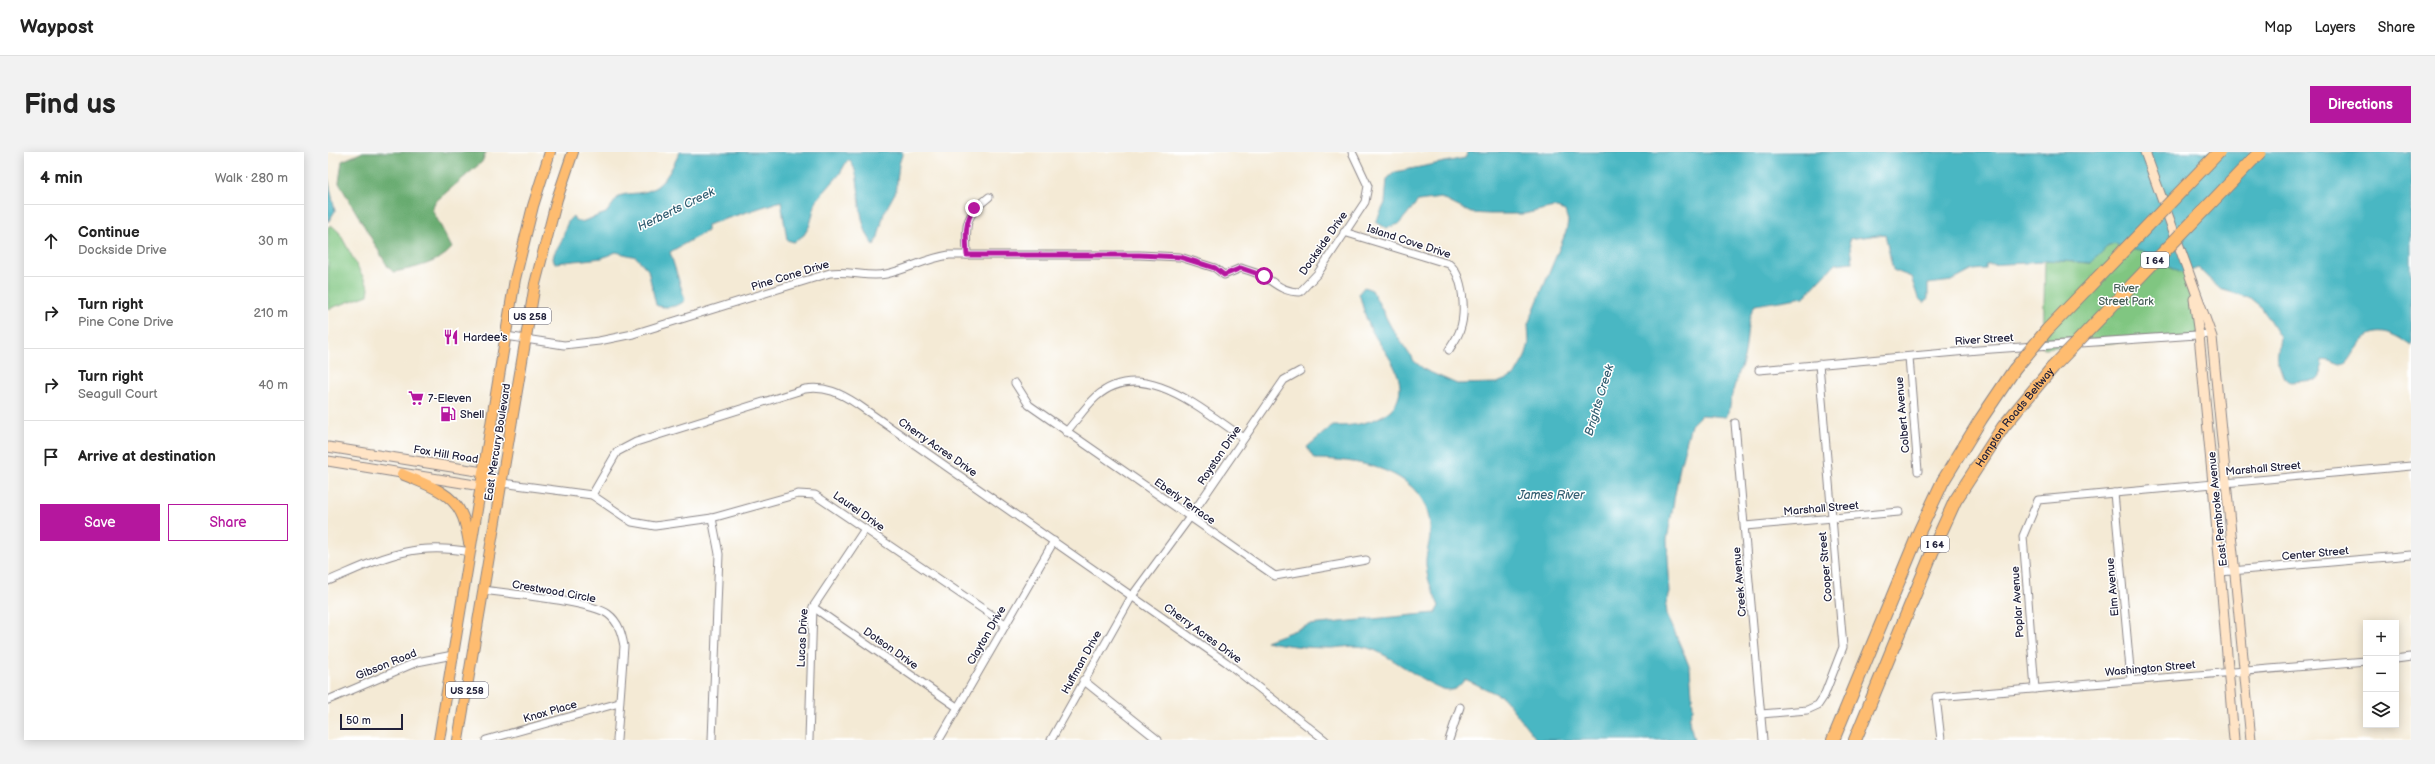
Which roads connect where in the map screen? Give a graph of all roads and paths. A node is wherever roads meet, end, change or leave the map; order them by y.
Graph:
1 (550, 152) edge
2 (573, 152) edge
3 (1352, 152) edge
4 (2145, 152) edge
5 (2219, 152) edge
6 (2260, 152) edge
7 (989, 197) dead end
8 (1344, 232) junction
9 (967, 255) junction
10 (1224, 275) joint
11 (2190, 280) junction
12 (2211, 334) junction
13 (2199, 335) junction
14 (506, 336) junction
15 (526, 338) junction
16 (1449, 350) dead end
17 (1909, 356) junction
18 (1819, 364) junction
19 (1759, 370) dead end
20 (1300, 371) dead end
21 (1015, 383) dead end
22 (1736, 423) dead end
23 (1066, 432) junction
24 (1244, 438) junction
25 (328, 447) edge
26 (328, 461) edge
27 (2411, 466) edge
28 (1918, 471) dead end
29 (483, 472) junction
30 (402, 474) junction
31 (502, 483) junction
32 (2226, 483) junction
33 (2213, 484) junction
34 (481, 486) junction
35 (2114, 493) junction
36 (592, 495) junction
37 (1899, 512) dead end
38 (2032, 515) joint
39 (1190, 517) junction
40 (712, 518) junction
41 (1832, 518) junction
42 (1745, 526) junction
43 (865, 529) junction
44 (1054, 541) junction
45 (470, 552) junction
46 (2411, 555) edge
47 (1366, 560) dead end
48 (2235, 571) junction
49 (2220, 572) junction
50 (328, 581) edge
51 (484, 590) junction
52 (1132, 596) junction
53 (813, 607) junction
54 (1005, 624) junction
55 (453, 655) junction
56 (2411, 657) edge
57 (2399, 659) edge
58 (2363, 661) edge
59 (2244, 671) junction
60 (2229, 672) junction
61 (1083, 680) junction
62 (2131, 680) junction
63 (2035, 689) junction
64 (328, 700) edge
65 (619, 703) junction
66 (957, 707) junction
67 (1460, 707) dead end
68 (1761, 714) junction
69 (439, 740) edge
70 (458, 740) edge
71 (486, 740) edge
72 (617, 740) edge
73 (712, 740) edge
74 (809, 740) edge
75 (939, 740) edge
76 (1051, 740) edge
77 (1158, 740) edge
78 (1325, 740) edge
79 (1449, 740) edge
80 (1763, 740) edge
81 (1833, 740) edge
82 (1855, 740) edge
83 (1941, 740) edge
84 (2234, 740) edge
85 (2250, 740) edge

1 - 14 main road, East Mercury Boulevard / US 258
2 - 15 main road, East Mercury Boulevard / US 258
3 - 8 street, Dockside Drive
4 - 11 main road, East Pembroke Avenue, bridge
5 - 81 highway, Hampton Roads Beltway / I 64, bridge
6 - 82 highway, Hampton Roads Beltway / I 64, bridge
7 - 9 street
8 - 10 street, Dockside Drive
8 - 16 street, Island Cove Drive
9 - 10 street, Pine Cone Drive
9 - 15 street, Pine Cone Drive
11 - 12 main road, East Pembroke Avenue
11 - 13 main road, East Pembroke Avenue
12 - 13 street, River Street
12 - 32 main road, East Pembroke Avenue
13 - 17 street, River Street
13 - 33 main road, East Pembroke Avenue
14 - 15 street, Pine Cone Drive
14 - 29 main road, East Mercury Boulevard / US 258
15 - 31 main road, East Mercury Boulevard / US 258
17 - 18 street, River Street
17 - 28 street, Colbert Avenue
18 - 19 street, River Street
18 - 41 street, Cooper Street
20 - 24 street, Royston Drive
21 - 23 street, Eberly Terrace
22 - 42 street, Creek Avenue
23 - 24 street
23 - 39 street, Eberly Terrace
24 - 39 street, Royston Drive
25 - 29 main road, Fox Hill Road
26 - 30 main road
27 - 32 street, Marshall Street
29 - 31 main road, Fox Hill Road
29 - 34 main road, East Mercury Boulevard / US 258
30 - 34 main road
30 - 45 main road
31 - 34 main road
31 - 36 street
31 - 51 main road, East Mercury Boulevard / US 258
32 - 33 street, Marshall Street
32 - 48 main road, East Pembroke Avenue
33 - 35 street, Marshall Street
33 - 49 main road, East Pembroke Avenue
34 - 45 main road, East Mercury Boulevard / US 258
35 - 38 street, Marshall Street
35 - 62 street, Elm Avenue
36 - 40 street, Laurel Drive
36 - 44 street, Cherry Acres Drive
37 - 41 street, Marshall Street
38 - 63 street, Poplar Avenue
39 - 47 street, Eberly Terrace
39 - 52 street, Royston Drive
40 - 43 street, Laurel Drive
40 - 73 street
41 - 42 street, Marshall Street
41 - 68 street, Cooper Street
42 - 68 street, Creek Avenue
43 - 53 street, Lucas Drive
43 - 54 street, Laurel Drive
44 - 52 street, Cherry Acres Drive
44 - 54 street, Clayton Drive
45 - 50 street
45 - 55 main road, East Mercury Boulevard / US 258
46 - 48 street, Center Street
48 - 49 street, Center Street
48 - 59 main road, East Pembroke Avenue
49 - 60 main road, East Pembroke Avenue
51 - 65 street, Crestwood Circle
51 - 70 main road, East Mercury Boulevard / US 258
52 - 61 street, Huffman Drive
52 - 78 street, Cherry Acres Drive
53 - 66 street, Dotson Drive
53 - 74 street, Lucas Drive
54 - 66 street, Clayton Drive
55 - 64 street, Gibson Road
55 - 69 main road, East Mercury Boulevard / US 258
56 - 57 street
58 - 59 street, Washington Street
59 - 60 street, Washington Street
59 - 85 main road, East Pembroke Avenue
60 - 62 street, Washington Street
60 - 84 main road, East Pembroke Avenue
61 - 76 street, Huffman Drive
61 - 77 street
62 - 63 street, Washington Street
63 - 83 street, Washington Street
65 - 71 street, Knox Place
65 - 72 street, Crestwood Circle
66 - 75 street, Clayton Drive
67 - 79 street
68 - 80 street, Creek Avenue

